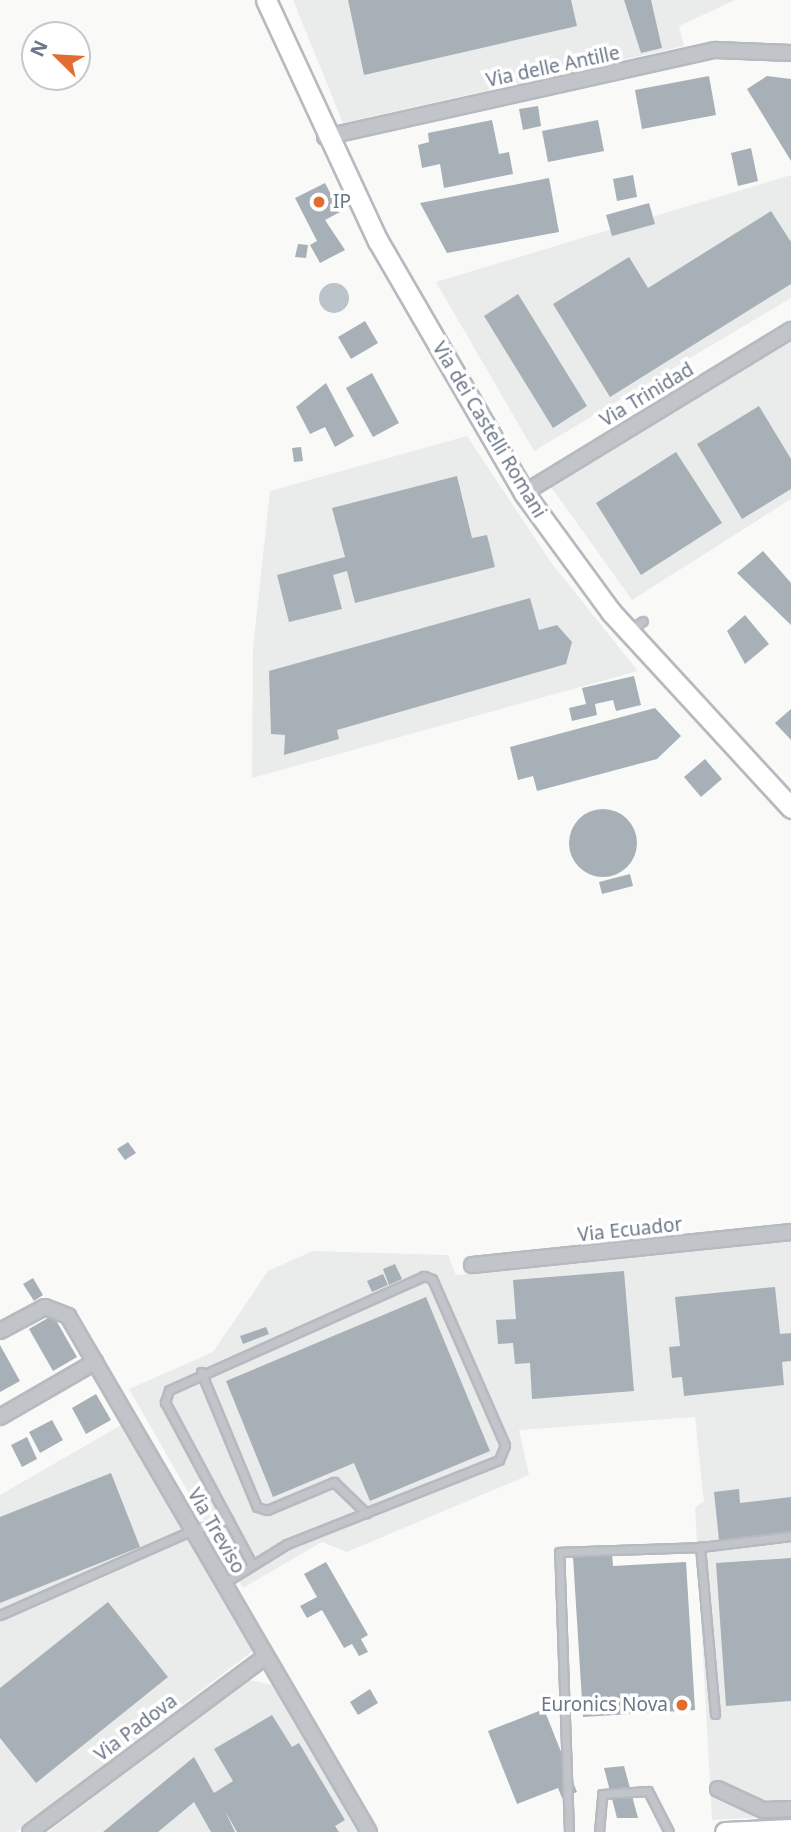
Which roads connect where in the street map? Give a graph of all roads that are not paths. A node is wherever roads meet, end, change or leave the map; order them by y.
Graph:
1 (265, 0) edge
2 (791, 53) edge
3 (325, 137) junction
4 (791, 330) edge
5 (524, 493) junction
6 (791, 808) edge
7 (791, 1232) edge
8 (472, 1265) dead end
9 (0, 1331) edge
10 (95, 1362) junction
11 (201, 1372) junction
12 (0, 1417) edge
13 (366, 1513) junction
14 (229, 1520) junction
15 (193, 1530) junction
16 (791, 1536) edge
17 (701, 1547) junction
18 (252, 1564) junction
19 (224, 1583) junction
20 (0, 1615) edge
21 (266, 1656) junction
22 (715, 1714) dead end
23 (718, 1789) dead end
24 (791, 1808) edge
25 (791, 1829) edge
26 (30, 1832) edge
27 (369, 1832) edge
28 (569, 1832) edge
29 (599, 1832) edge
30 (669, 1832) edge
31 (725, 1832) edge

1 - 3 main road, Via dei Castelli Romani
2 - 3 street, Via delle Antille
3 - 5 main road, Via dei Castelli Romani
4 - 5 street, Via Trinidad
5 - 6 main road, Via dei Castelli Romani
7 - 8 street, Via Ecuador
9 - 10 street, Via Treviso
10 - 12 street
10 - 15 street, Via Treviso
11 - 13 lane
11 - 13 lane
11 - 14 lane
13 - 18 lane
14 - 15 lane
14 - 18 lane
15 - 19 street, Via Treviso
15 - 20 lane
16 - 17 lane
17 - 22 lane
17 - 28 lane
18 - 19 lane
19 - 21 street, Via Treviso
21 - 26 street, Via Padova
21 - 27 street, Via Treviso
23 - 24 street
25 - 31 main road
29 - 30 lane

